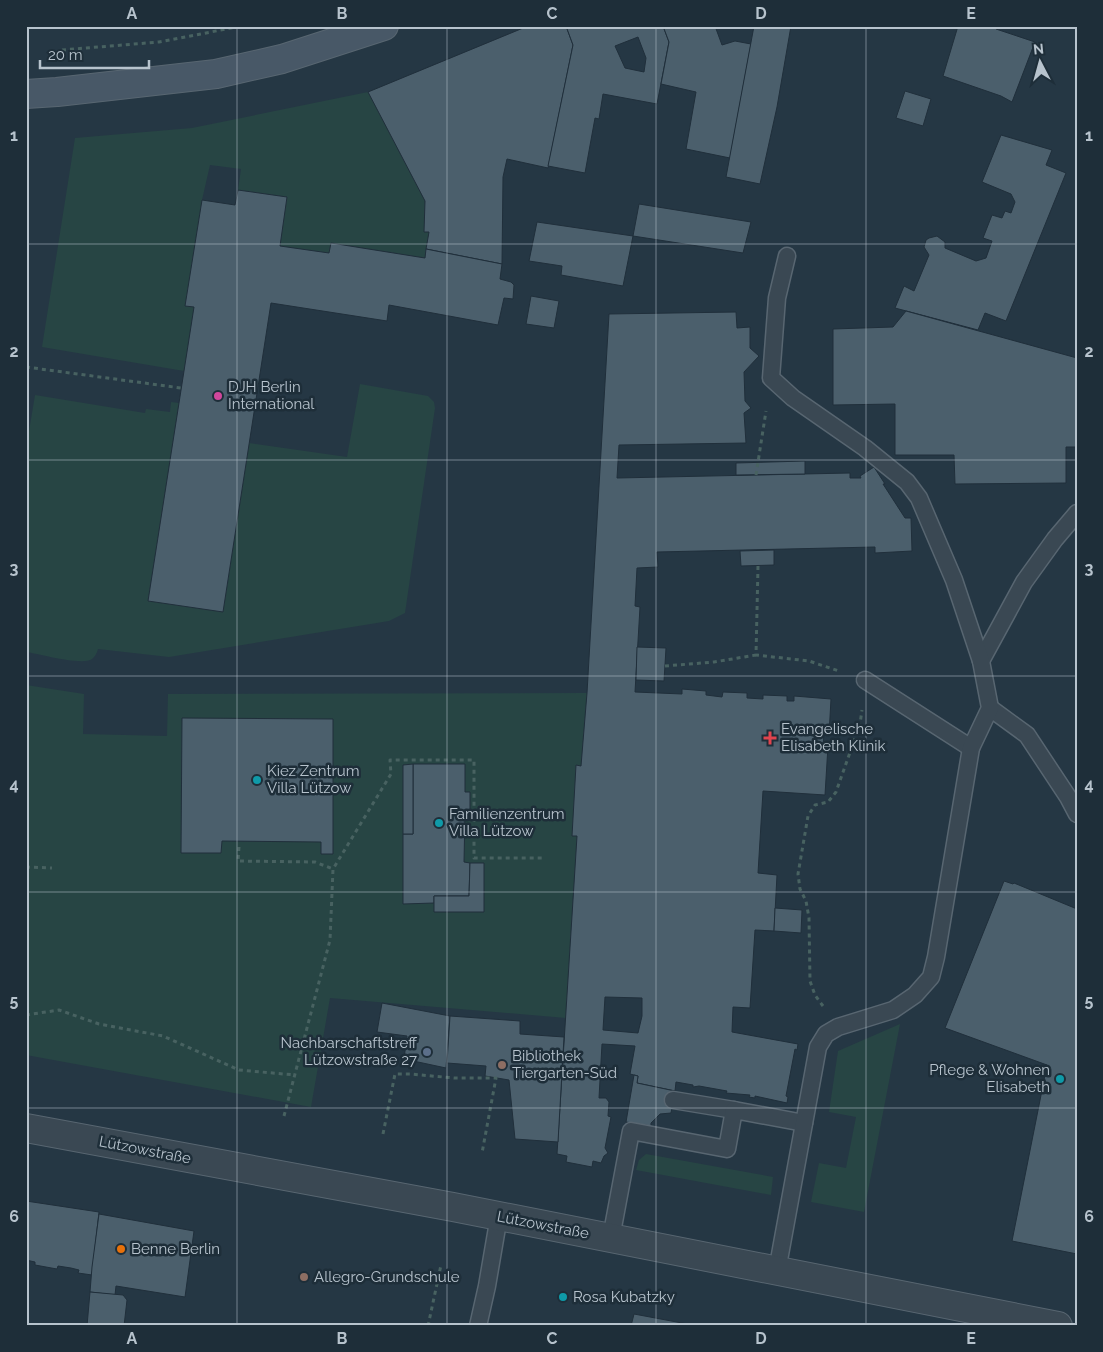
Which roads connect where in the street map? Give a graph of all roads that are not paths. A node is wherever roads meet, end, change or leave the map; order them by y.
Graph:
1 (384, 26) edge
2 (26, 94) edge
3 (787, 256) dead end
4 (1077, 513) edge
5 (981, 661) junction
6 (865, 680) road end
7 (990, 708) junction
8 (971, 748) junction
9 (1077, 814) edge
10 (673, 1100) dead end
11 (734, 1110) junction
12 (804, 1123) junction
13 (26, 1128) edge
14 (499, 1216) junction
15 (612, 1238) junction
16 (777, 1271) junction
17 (478, 1326) edge
18 (1058, 1326) edge

1 - 2 main road
3 - 5 lane
4 - 5 lane
5 - 7 lane
6 - 8 lane
7 - 8 lane
7 - 9 lane
8 - 12 lane
10 - 11 lane
11 - 12 lane
11 - 15 lane
12 - 16 lane
13 - 14 street, Lützowstraße
14 - 15 street, Lützowstraße
14 - 17 lane
15 - 16 street, Lützowstraße
16 - 18 street, Lützowstraße

